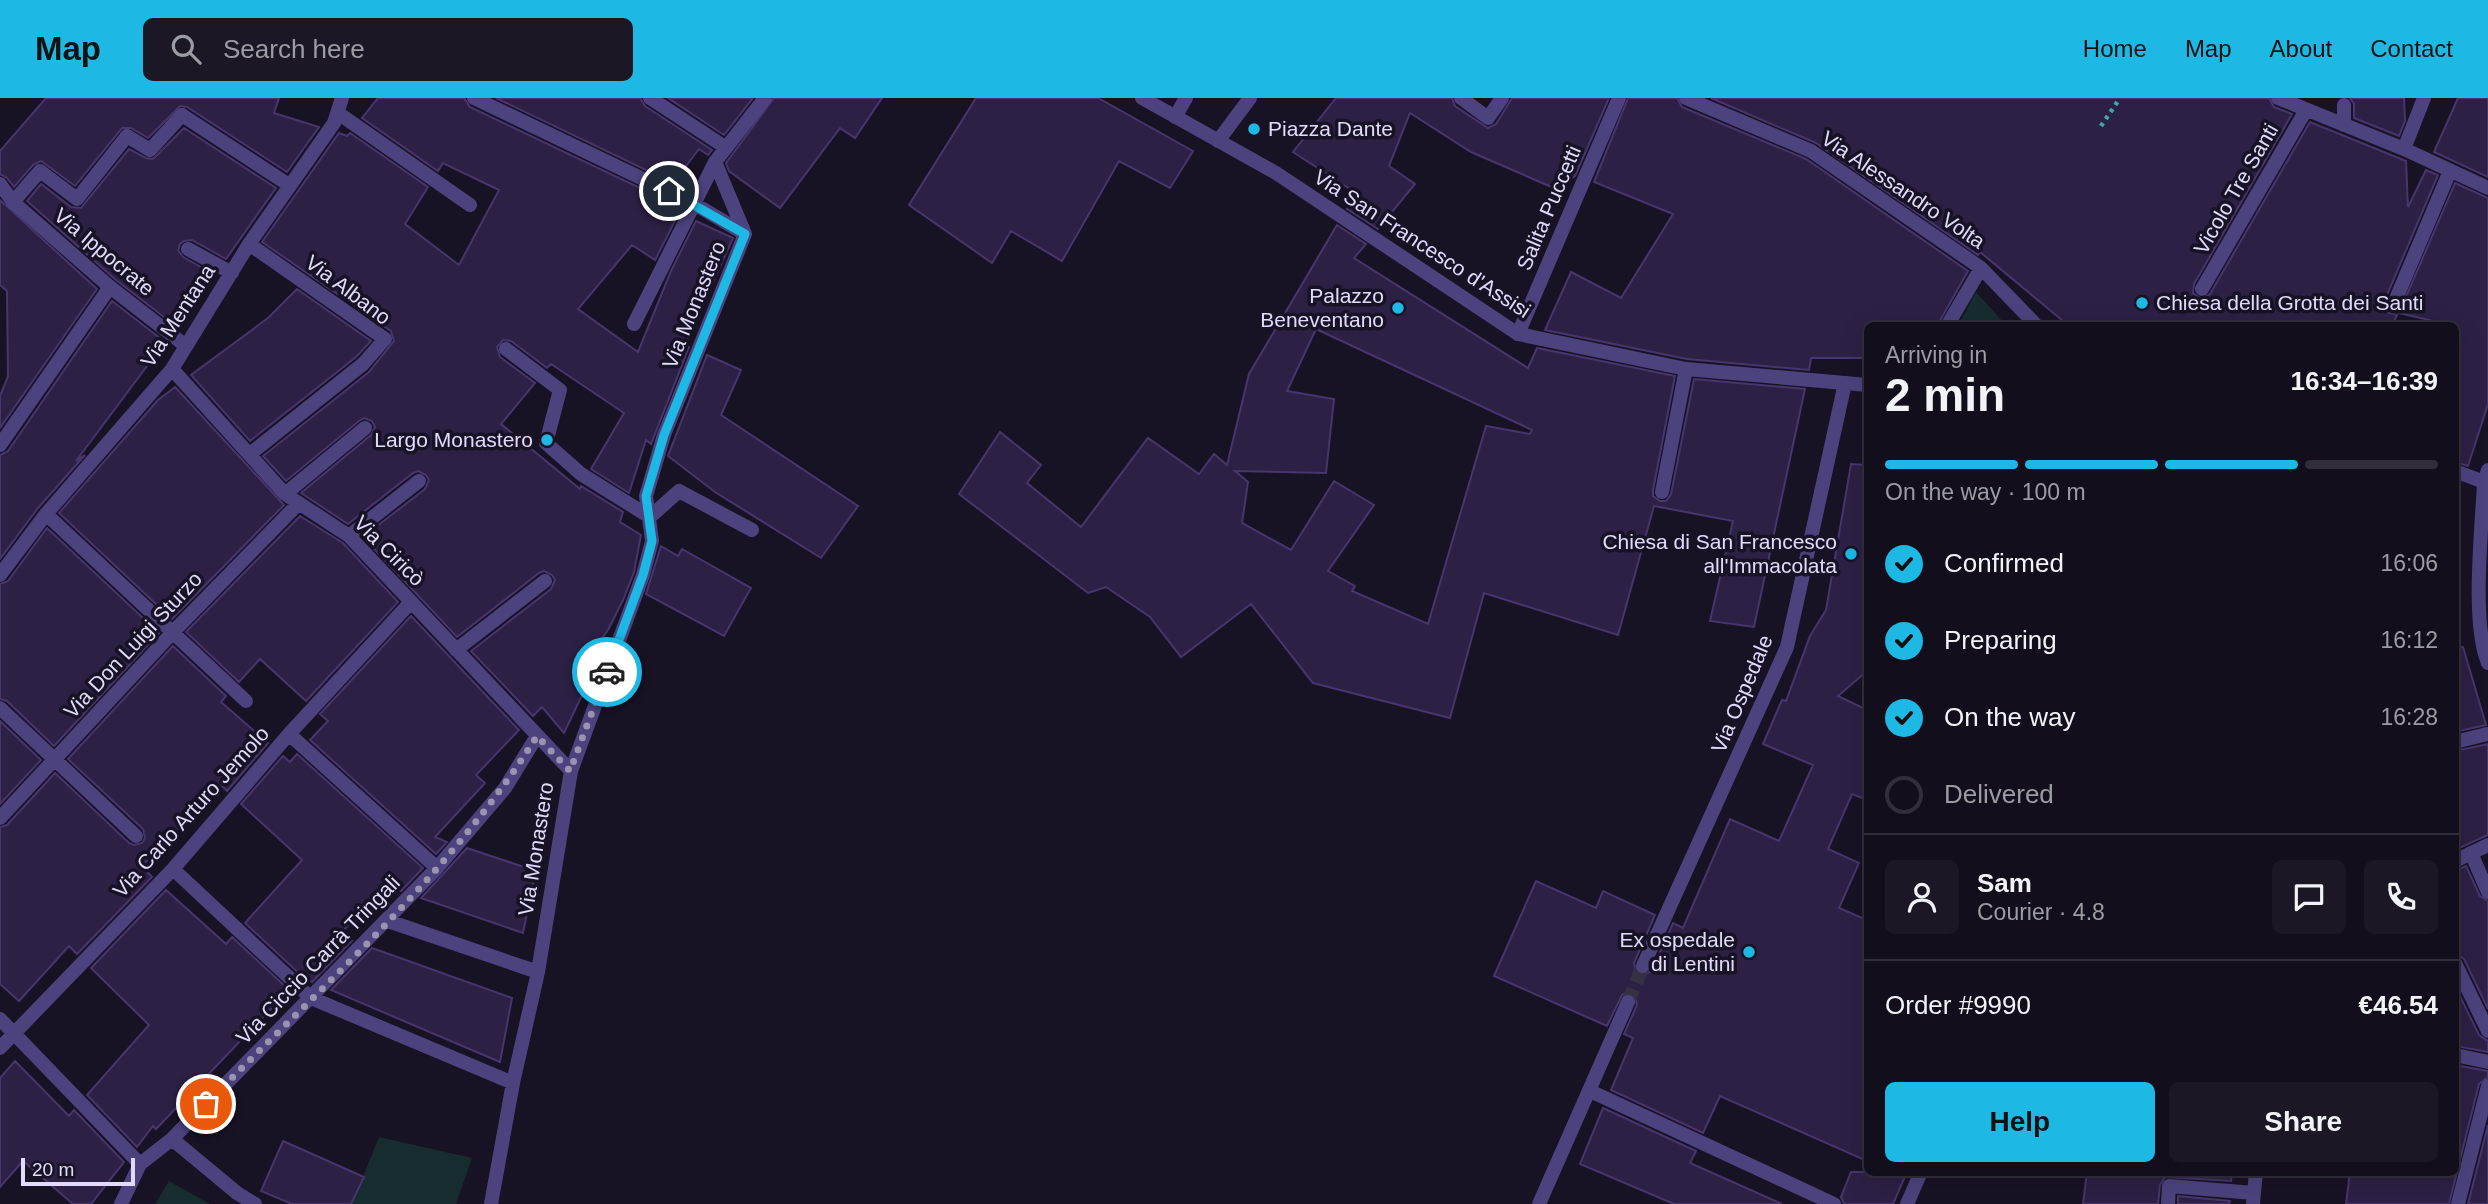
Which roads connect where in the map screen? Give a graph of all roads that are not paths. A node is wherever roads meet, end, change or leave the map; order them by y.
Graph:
1 (342, 98) edge
2 (474, 98) edge
3 (650, 98) edge
4 (765, 98) edge
5 (1142, 98) edge
6 (1186, 98) edge
7 (1250, 98) edge
8 (1461, 98) edge
9 (1502, 98) edge
10 (1619, 98) edge
11 (1686, 98) edge
12 (2278, 98) edge
13 (2424, 98) edge
14 (2344, 105) dead end
15 (2306, 110) junction
16 (338, 113) junction
17 (1175, 117) junction
18 (2343, 125) junction
19 (1218, 141) junction
20 (725, 146) junction
21 (2404, 149) junction
22 (715, 162) junction
23 (2450, 171) junction
24 (0, 184) edge
25 (289, 185) junction
26 (2488, 188) edge
27 (13, 202) junction
28 (694, 203) junction
29 (470, 205) dead end
30 (745, 234) junction
31 (249, 244) junction
32 (188, 249) dead end
33 (1981, 268) junction
34 (232, 273) junction
35 (110, 287) junction
36 (2202, 289) dead end
37 (2393, 306) dead end
38 (1949, 322) edge
39 (2033, 322) edge
40 (634, 324) dead end
41 (1518, 334) junction
42 (186, 346) junction
43 (506, 349) dead end
44 (172, 369) junction
45 (1686, 369) junction
46 (1846, 383) junction
47 (1864, 385) edge
48 (365, 428) dead end
49 (0, 446) edge
50 (250, 454) junction
51 (2459, 472) edge
52 (2486, 476) edge
53 (419, 481) dead end
54 (1662, 492) dead end
55 (285, 494) junction
56 (299, 503) junction
57 (46, 514) junction
58 (650, 517) junction
59 (752, 530) dead end
60 (349, 537) junction
61 (0, 575) edge
62 (545, 581) dead end
63 (411, 602) junction
64 (174, 631) junction
65 (2484, 644) edge
66 (456, 650) junction
67 (2488, 663) edge
68 (246, 701) dead end
69 (0, 708) edge
70 (289, 734) junction
71 (2487, 734) edge
72 (537, 736) junction
73 (2459, 741) edge
74 (55, 760) junction
75 (570, 771) junction
76 (0, 818) edge
77 (136, 836) dead end
78 (2488, 845) edge
79 (2471, 853) junction
80 (2459, 859) edge
81 (437, 868) junction
82 (173, 869) junction
83 (2488, 892) edge
84 (388, 921) junction
85 (1643, 966) tunnel mouth
86 (2459, 970) edge
87 (538, 972) junction
88 (311, 998) junction
89 (1628, 1002) tunnel mouth
90 (0, 1019) edge
91 (2488, 1031) edge
92 (14, 1032) junction
93 (0, 1048) edge
94 (2459, 1056) edge
95 (2488, 1062) edge
96 (513, 1083) junction
97 (2488, 1086) edge
98 (1590, 1091) junction
99 (172, 1139) junction
100 (140, 1164) junction
101 (1919, 1176) edge
102 (2256, 1176) edge
103 (2170, 1179) edge
104 (2254, 1199) edge
105 (121, 1204) edge
106 (255, 1204) edge
107 (491, 1204) edge
108 (1539, 1204) edge
109 (1834, 1204) edge
110 (1907, 1204) edge
111 (2168, 1204) edge
112 (2458, 1204) edge

1 - 16 street, Via Mentana
2 - 28 street
3 - 20 street
4 - 20 street
5 - 17 street, Via San Francesco d'Assisi
6 - 17 street
7 - 19 street
8 - 9 street
10 - 41 street, Salita Puccetti
11 - 33 street, Via Alessandro Volta
12 - 15 street
13 - 21 street
14 - 18 street
15 - 18 street
15 - 36 street, Vicolo Tre Santi
16 - 25 street, Via Mentana
16 - 29 street
17 - 19 street, Via San Francesco d'Assisi
18 - 21 street
19 - 41 street, Via San Francesco d'Assisi
20 - 22 street
21 - 23 street
22 - 28 street
22 - 30 street
23 - 26 street
23 - 37 street
24 - 27 street, Via Ippocrate
25 - 27 street
25 - 31 street, Via Mentana
27 - 35 street, Via Ippocrate
28 - 30 street
28 - 40 street
30 - 58 street, Via Monastero
31 - 34 street, Via Mentana
31 - 50 street, Via Albano
32 - 34 street
33 - 38 street
33 - 39 street, Via Alessandro Volta
34 - 42 street, Via Mentana
35 - 42 street, Via Ippocrate
35 - 49 street
41 - 45 street, Via San Francesco d'Assisi
42 - 44 street, Via Mentana
43 - 58 street
44 - 50 street, Via Ciricò
44 - 57 street, Via Mentana
45 - 46 street, Via San Francesco d'Assisi
45 - 54 street
46 - 47 street, Via San Francesco d'Assisi
46 - 85 street, Via Ospedale
48 - 55 street
50 - 55 street, Via Ciricò
51 - 52 street
52 - 65 street
53 - 60 street
55 - 56 street, Via Ciricò
56 - 60 street, Via Ciricò
56 - 64 street, Via Don Luigi Sturzo
57 - 61 street, Via Mentana
57 - 64 street
58 - 59 street
58 - 75 street, Via Monastero
60 - 63 street, Via Ciricò
62 - 66 street
63 - 66 street, Via Ciricò
63 - 70 street, Via Carlo Arturo Jemolo
64 - 68 street
64 - 74 street, Via Don Luigi Sturzo
65 - 67 street
66 - 72 street, Via Ciricò
69 - 74 street
70 - 81 street
70 - 82 street, Via Carlo Arturo Jemolo
71 - 73 street
72 - 75 street, Via Ciricò
72 - 81 street, Via Ciccio Carrà Tringali
74 - 76 street, Via Don Luigi Sturzo
74 - 77 street
75 - 87 street, Via Monastero
78 - 79 street
79 - 80 street
79 - 83 street
81 - 84 street, Via Ciccio Carrà Tringali
82 - 88 street
82 - 92 street, Via Carlo Arturo Jemolo
84 - 87 street
84 - 88 street, Via Ciccio Carrà Tringali
86 - 91 street
87 - 96 street, Via Monastero
88 - 96 street
88 - 99 street, Via Ciccio Carrà Tringali
89 - 98 street
90 - 92 street
92 - 93 street, Via Carlo Arturo Jemolo
92 - 100 street
94 - 95 street
96 - 107 street, Via Monastero
97 - 112 street
98 - 108 street
98 - 109 street
99 - 100 street, Via Ciccio Carrà Tringali
99 - 106 street
100 - 105 street, Via Ciccio Carrà Tringali
101 - 110 street
102 - 104 street
103 - 104 street
103 - 111 street

